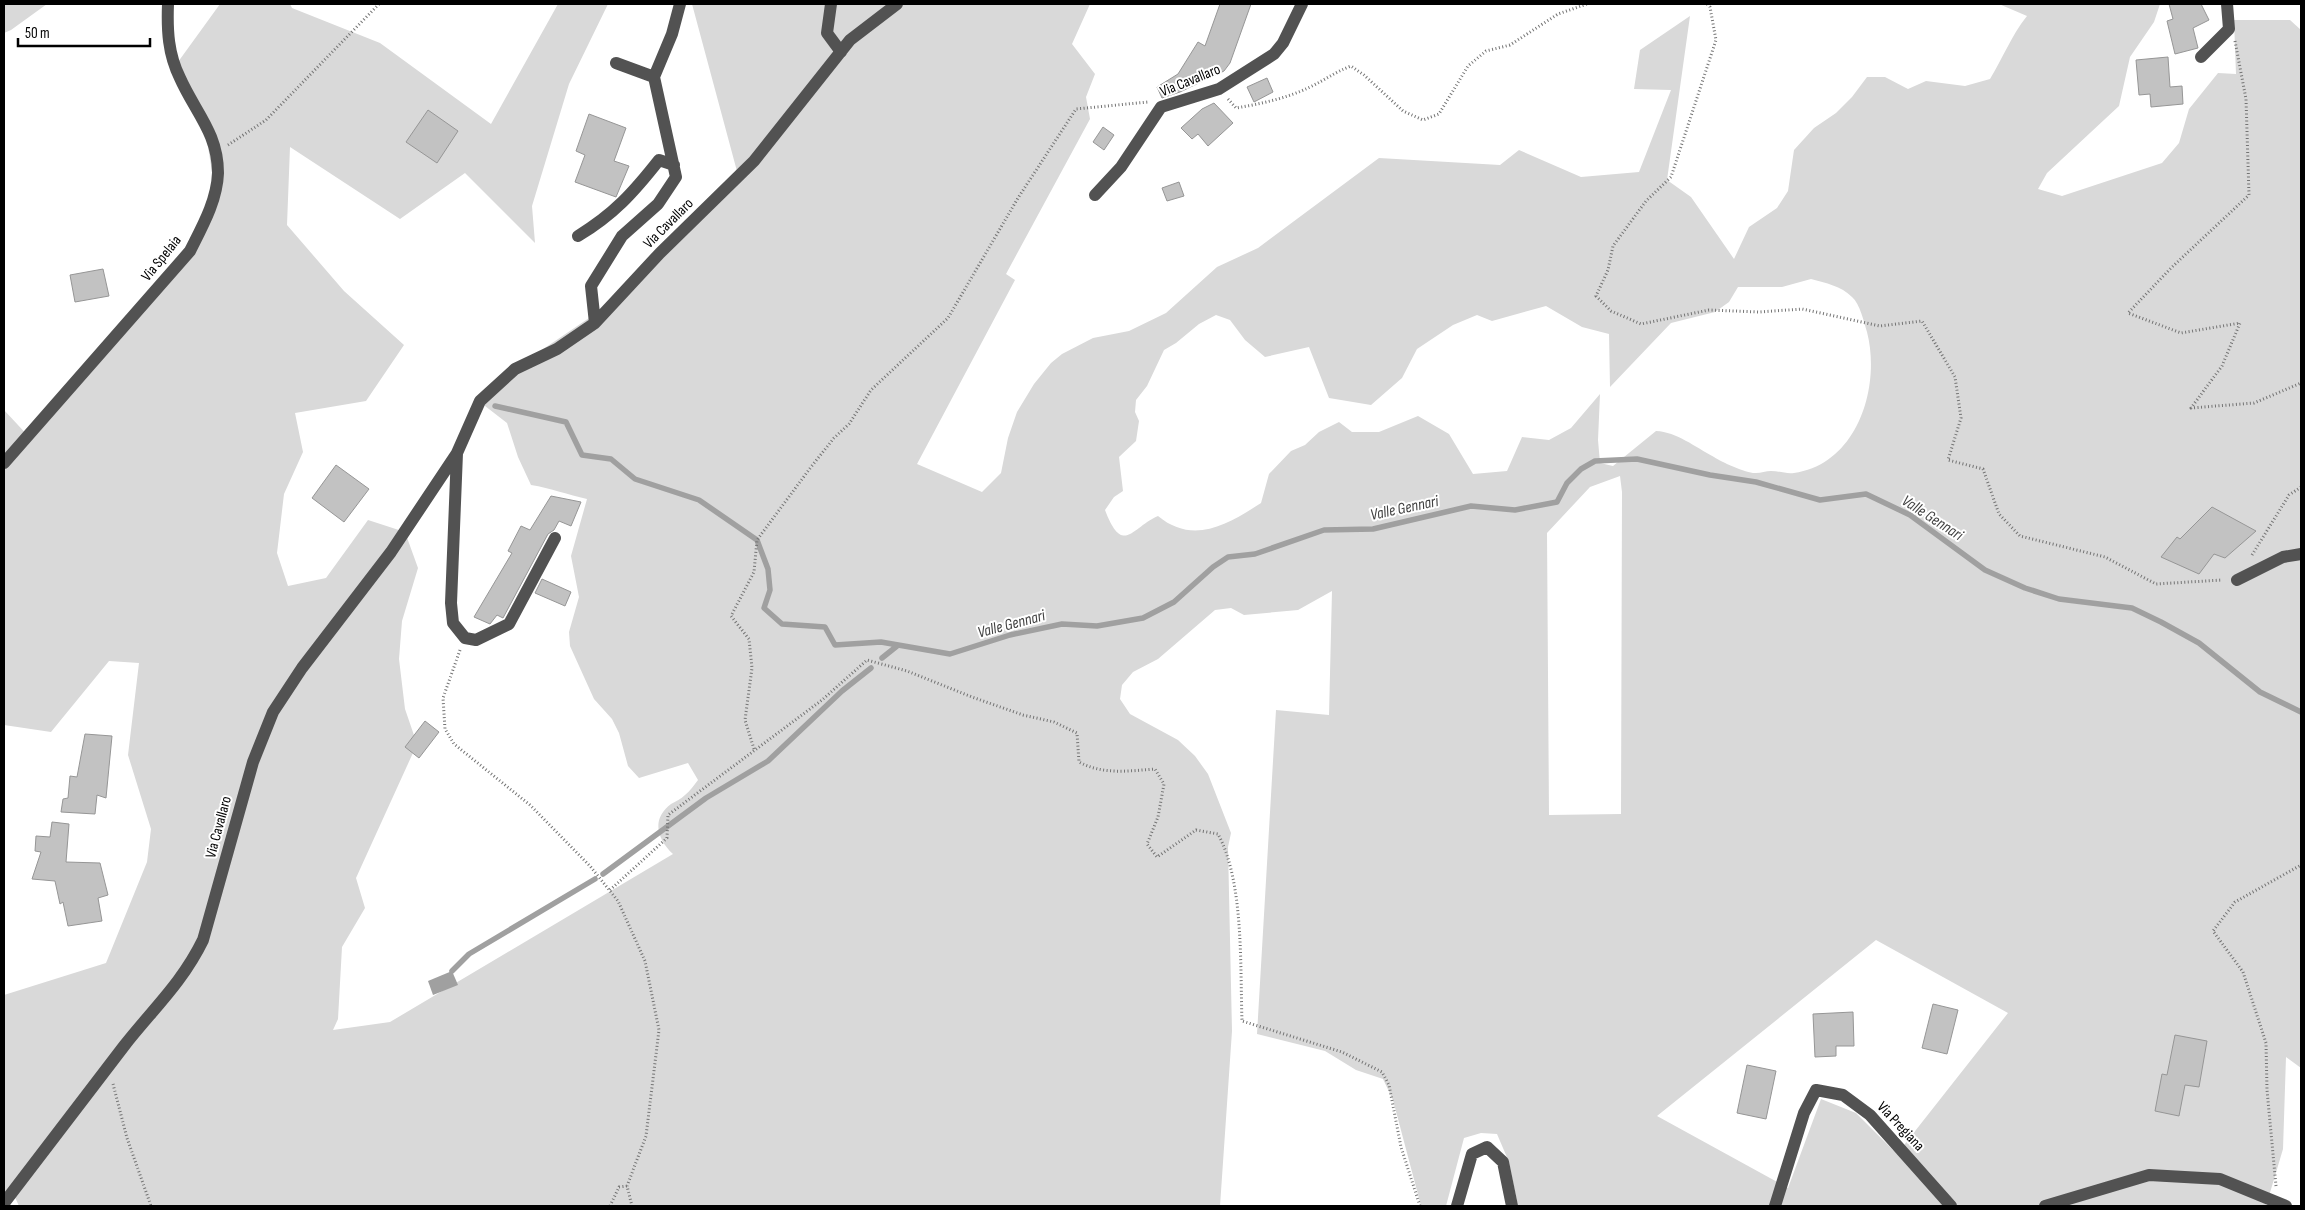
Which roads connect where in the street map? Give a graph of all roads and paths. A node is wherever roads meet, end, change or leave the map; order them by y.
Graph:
1 (168, 4) edge
2 (379, 4) edge
3 (680, 4) edge
4 (831, 4) edge
5 (897, 4) edge
6 (1302, 4) edge
7 (1587, 4) edge
8 (1707, 4) edge
9 (2228, 4) edge
10 (2229, 30) junction
11 (840, 52) junction
12 (2201, 57) dead end
13 (616, 63) dead end
14 (654, 76) junction
15 (1220, 89) junction
16 (1161, 108) junction
17 (216, 151) junction
18 (674, 164) junction
19 (1095, 196) dead end
20 (578, 236) dead end
21 (595, 322) junction
22 (2301, 383) edge
23 (457, 453) junction
24 (4, 463) edge
25 (2301, 487) edge
26 (556, 538) dead end
27 (2301, 554) edge
28 (2237, 580) junction
29 (465, 638) junction
30 (754, 749) junction
31 (2301, 865) edge
32 (610, 890) junction
33 (107, 1070) junction
34 (627, 1186) junction
35 (4, 1203) edge
36 (2282, 1204) edge
37 (151, 1206) edge
38 (610, 1206) edge
39 (632, 1206) edge
40 (1420, 1206) edge
41 (1457, 1206) edge
42 (1512, 1206) edge
43 (1775, 1206) edge
44 (1951, 1206) edge
45 (2045, 1206) edge

1 - 17 street, Via Spelaia
2 - 17 path
3 - 14 street
4 - 11 street
5 - 11 street, Via Cavallaro
6 - 15 street, Via Cavallaro
7 - 15 path
8 - 28 path
9 - 10 street
10 - 12 street
10 - 22 path
11 - 21 street, Via Cavallaro
13 - 14 street
14 - 18 street
15 - 16 street, Via Cavallaro
16 - 19 street, Via Cavallaro
16 - 30 path
17 - 24 street, Via Spelaia
18 - 20 street
18 - 21 street
21 - 23 street, Via Cavallaro
23 - 29 street, Via Cavallaro
23 - 33 street, Via Cavallaro
25 - 28 path
26 - 29 street
27 - 28 street
29 - 32 path
30 - 32 path
30 - 40 path
31 - 36 path
32 - 34 path
33 - 35 street, Via Cavallaro
33 - 37 path
34 - 38 path
34 - 39 path
36 - 45 street
41 - 42 street
43 - 44 street, Via Pregiana

